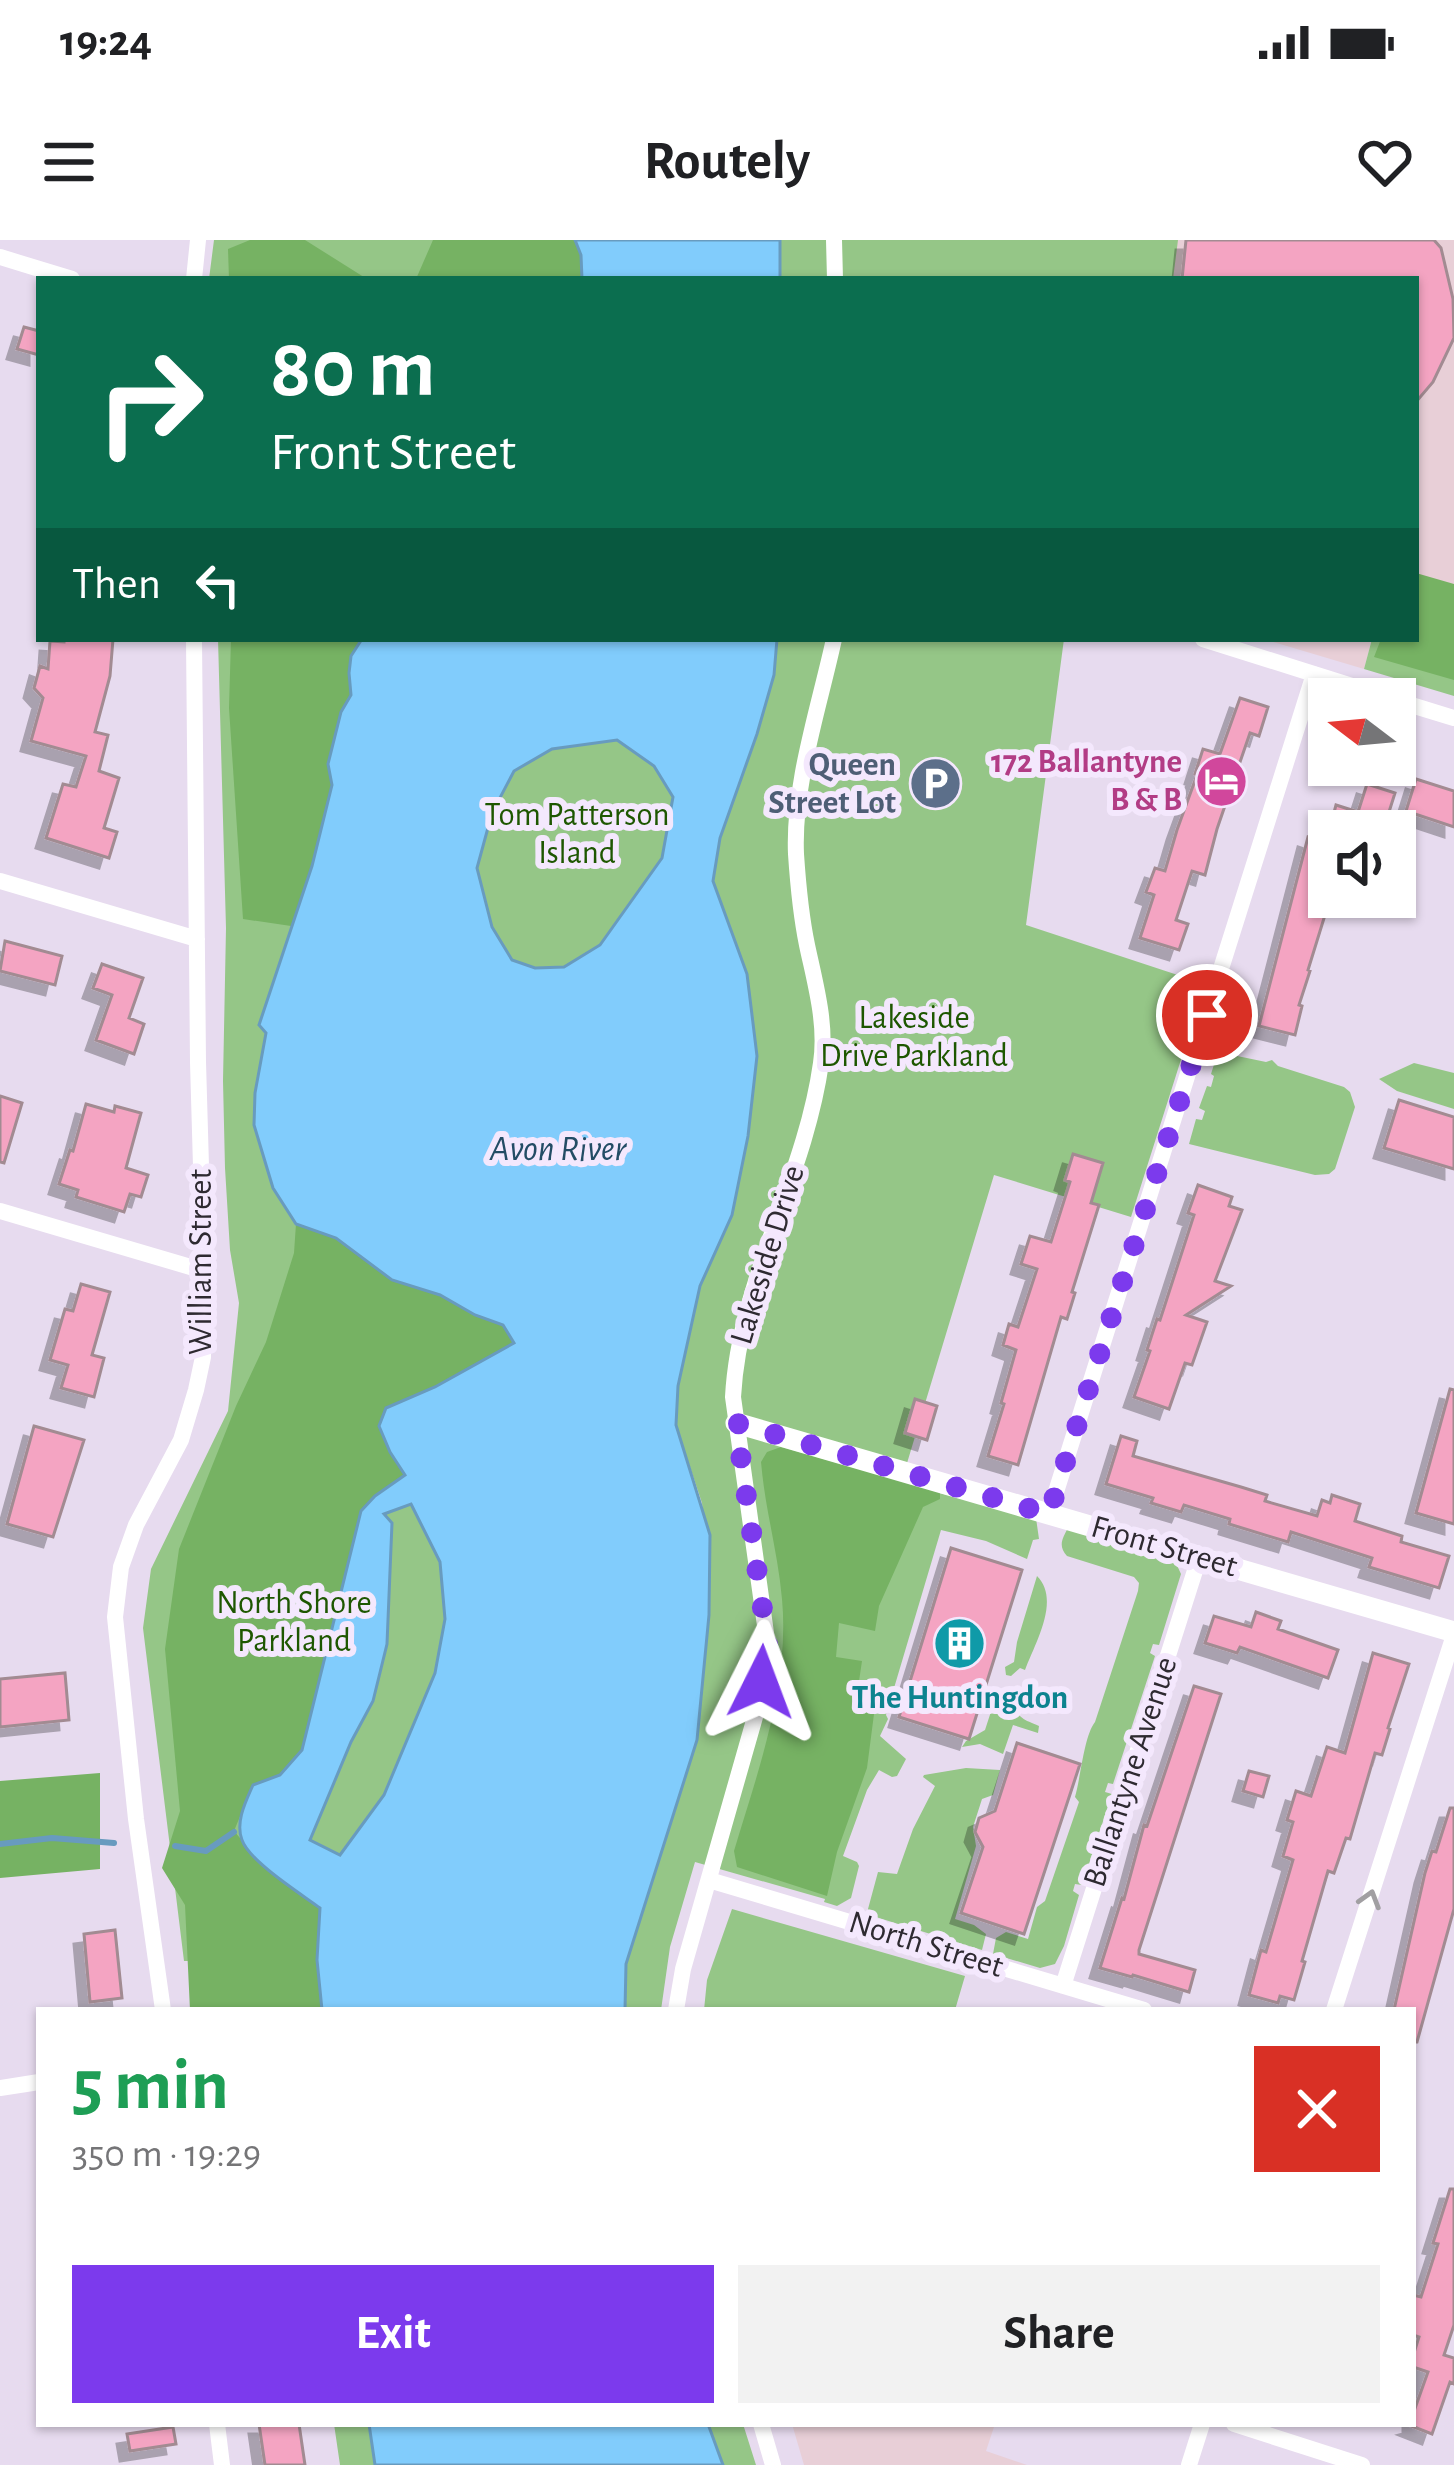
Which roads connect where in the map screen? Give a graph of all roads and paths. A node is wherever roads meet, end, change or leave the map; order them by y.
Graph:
1 (198, 240) edge
2 (834, 240) edge
3 (0, 257) edge
4 (62, 276) edge
5 (194, 276) edge
6 (836, 276) edge
7 (194, 642) edge
8 (833, 642) edge
9 (1213, 642) edge
10 (1314, 674) junction
11 (1327, 678) edge
12 (1416, 706) edge
13 (1454, 718) edge
14 (0, 881) edge
15 (197, 939) junction
16 (0, 1211) edge
17 (204, 1271) junction
18 (736, 1423) junction
19 (1049, 1514) junction
20 (1199, 1558) junction
21 (1454, 1633) edge
22 (709, 1880) junction
23 (1063, 1986) junction
24 (163, 2007) edge
25 (677, 2007) edge
26 (1134, 2007) edge
27 (1335, 2007) edge
28 (36, 2082) edge
29 (0, 2088) edge
30 (217, 2427) edge
31 (762, 2427) edge
32 (1201, 2427) edge
33 (1243, 2427) edge
34 (222, 2465) edge
35 (773, 2465) edge
36 (1189, 2465) edge
37 (1362, 2465) edge

1 - 5 street
2 - 6 street
3 - 4 street
7 - 15 street, William Street
8 - 18 street, Lakeside Drive
9 - 10 street
10 - 11 street
10 - 19 street
12 - 13 street
14 - 15 street
15 - 17 street, William Street
16 - 17 street
17 - 24 street, William Street
18 - 19 street, Front Street
18 - 22 street, Lakeside Drive
19 - 20 street, Front Street
20 - 21 street, Front Street
20 - 23 street, Ballantyne Avenue
27 -> 21 street
22 - 23 street, North Street
22 - 25 street, Lakeside Drive
23 - 26 street, North Street
28 - 29 street
30 - 34 street
31 - 35 street
32 - 36 street
33 - 37 street

